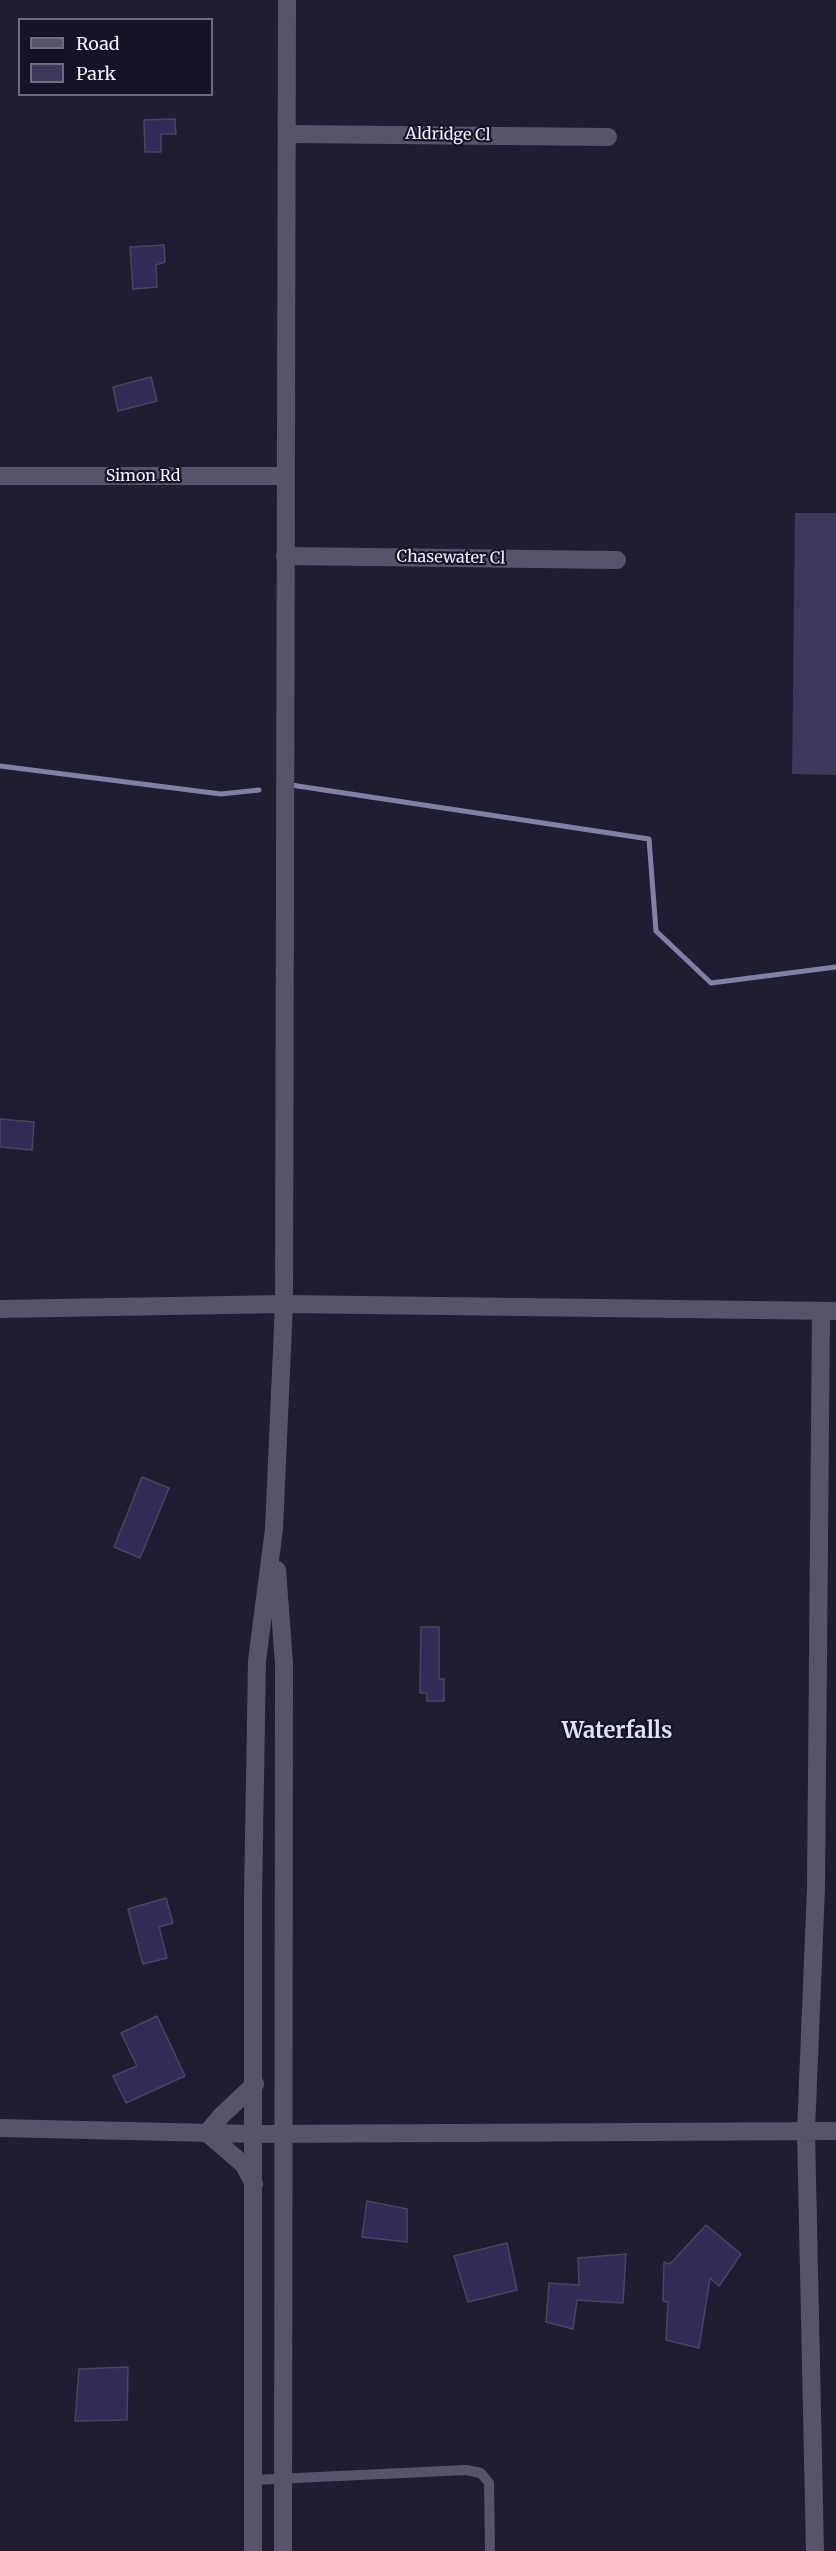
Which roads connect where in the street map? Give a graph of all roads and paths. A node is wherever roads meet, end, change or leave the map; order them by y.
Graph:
1 (285, 2) edge
2 (288, 134) junction
3 (608, 137) dead end
4 (0, 476) edge
5 (285, 476) junction
6 (285, 556) junction
7 (617, 560) dead end
8 (284, 1304) junction
9 (0, 1309) edge
10 (829, 1311) edge
11 (274, 1529) junction
12 (255, 2084) junction
13 (0, 2128) edge
14 (806, 2131) junction
15 (836, 2132) edge
16 (207, 2133) junction
17 (283, 2133) junction
18 (255, 2134) junction
19 (255, 2186) junction
20 (254, 2480) junction
21 (283, 2480) junction
22 (254, 2551) edge
23 (283, 2551) edge
24 (490, 2551) edge
25 (815, 2551) edge

1 - 2 street
2 - 3 street, Aldridge Cl
2 - 5 street
4 - 5 street, Simon Rd
5 - 6 street
6 - 7 street, Chasewater Cl
6 - 8 street
8 - 9 street
8 - 10 street
8 - 11 street
10 - 14 street
11 - 12 street
11 - 17 street
12 - 16 street
12 - 18 street
13 - 16 street
14 - 15 street
14 - 17 street
14 - 25 street
16 - 18 street
16 - 19 street
17 - 18 street
17 - 21 street
18 - 19 street
19 - 20 street
20 - 21 lane
20 - 22 street
21 - 23 street
21 - 24 lane

